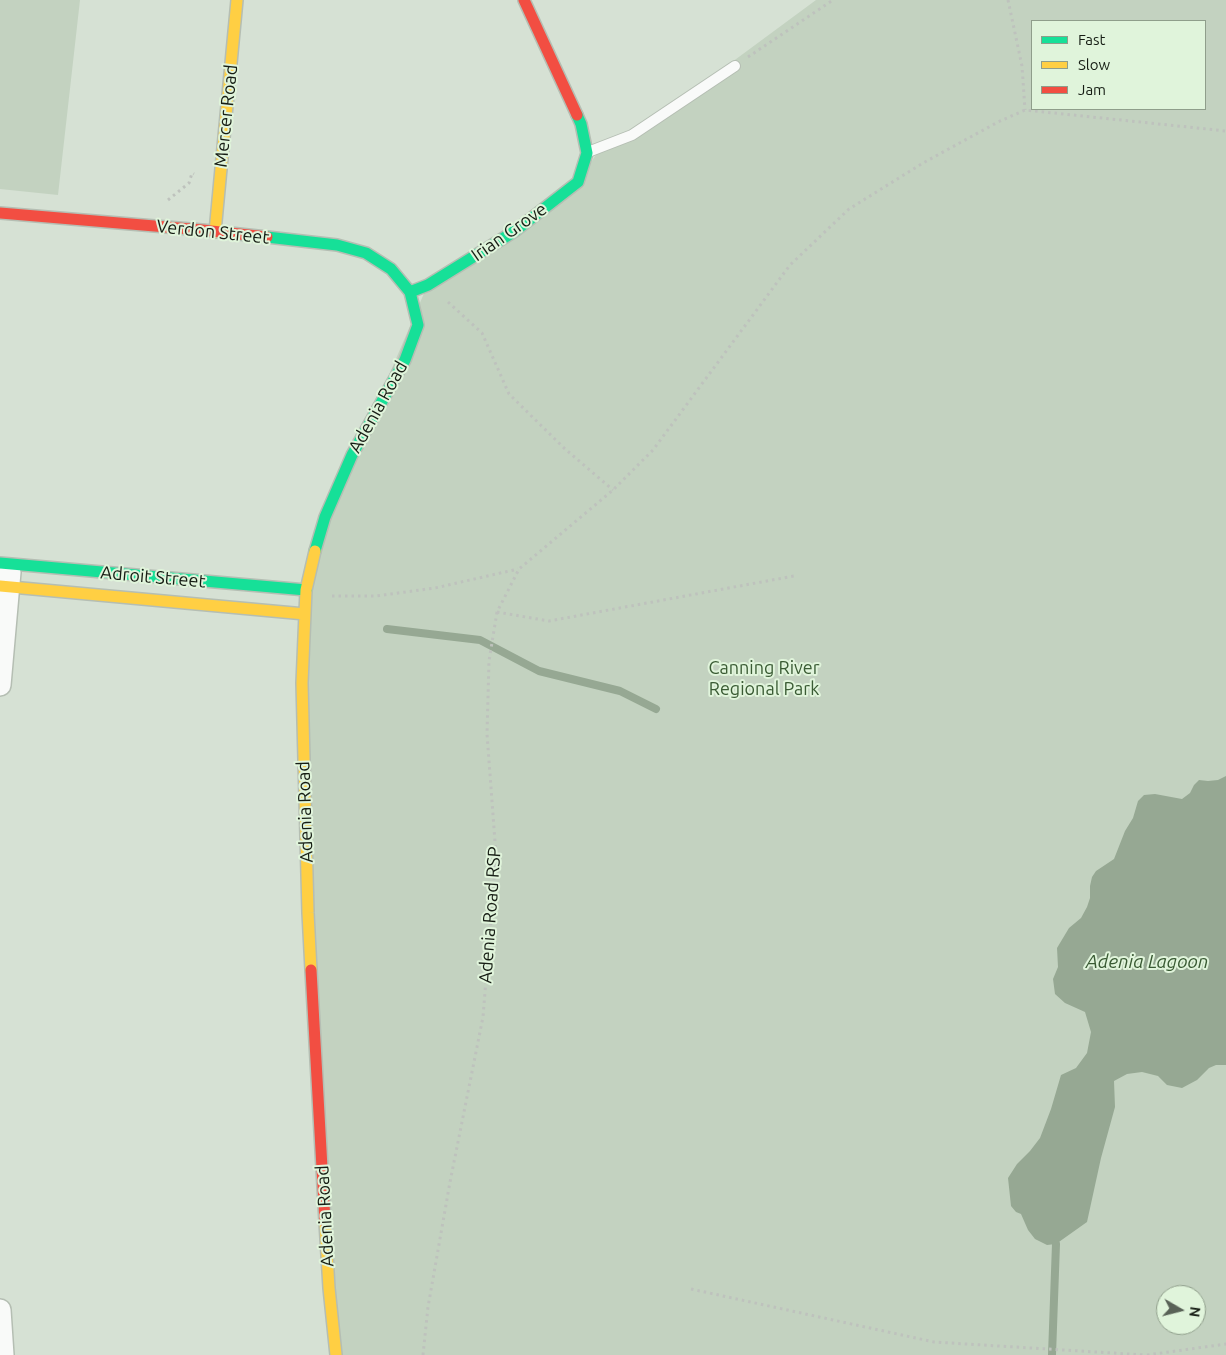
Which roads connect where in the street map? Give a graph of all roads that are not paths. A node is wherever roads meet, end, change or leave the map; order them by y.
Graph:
1 (237, 0) edge
2 (524, 0) edge
3 (736, 66) road end
4 (587, 152) junction
5 (0, 213) edge
6 (215, 232) junction
7 (410, 292) junction
8 (5, 564) edge
9 (4, 587) edge
10 (306, 590) junction
11 (305, 614) junction
12 (0, 685) edge
13 (0, 1310) edge
14 (3, 1355) edge
15 (336, 1355) edge

1 - 6 street, Mercer Road
2 - 4 street, Irian Grove
3 - 4 lane
4 - 7 street, Irian Grove
5 - 6 street, Verdon Street
6 - 7 street, Verdon Street
7 - 10 street, Adenia Road
8 - 9 street
8 - 10 street, Adroit Street
9 - 11 street, Adroit Street
9 - 12 street
10 - 11 street, Adenia Road
11 - 15 street, Adenia Road
13 - 14 street

